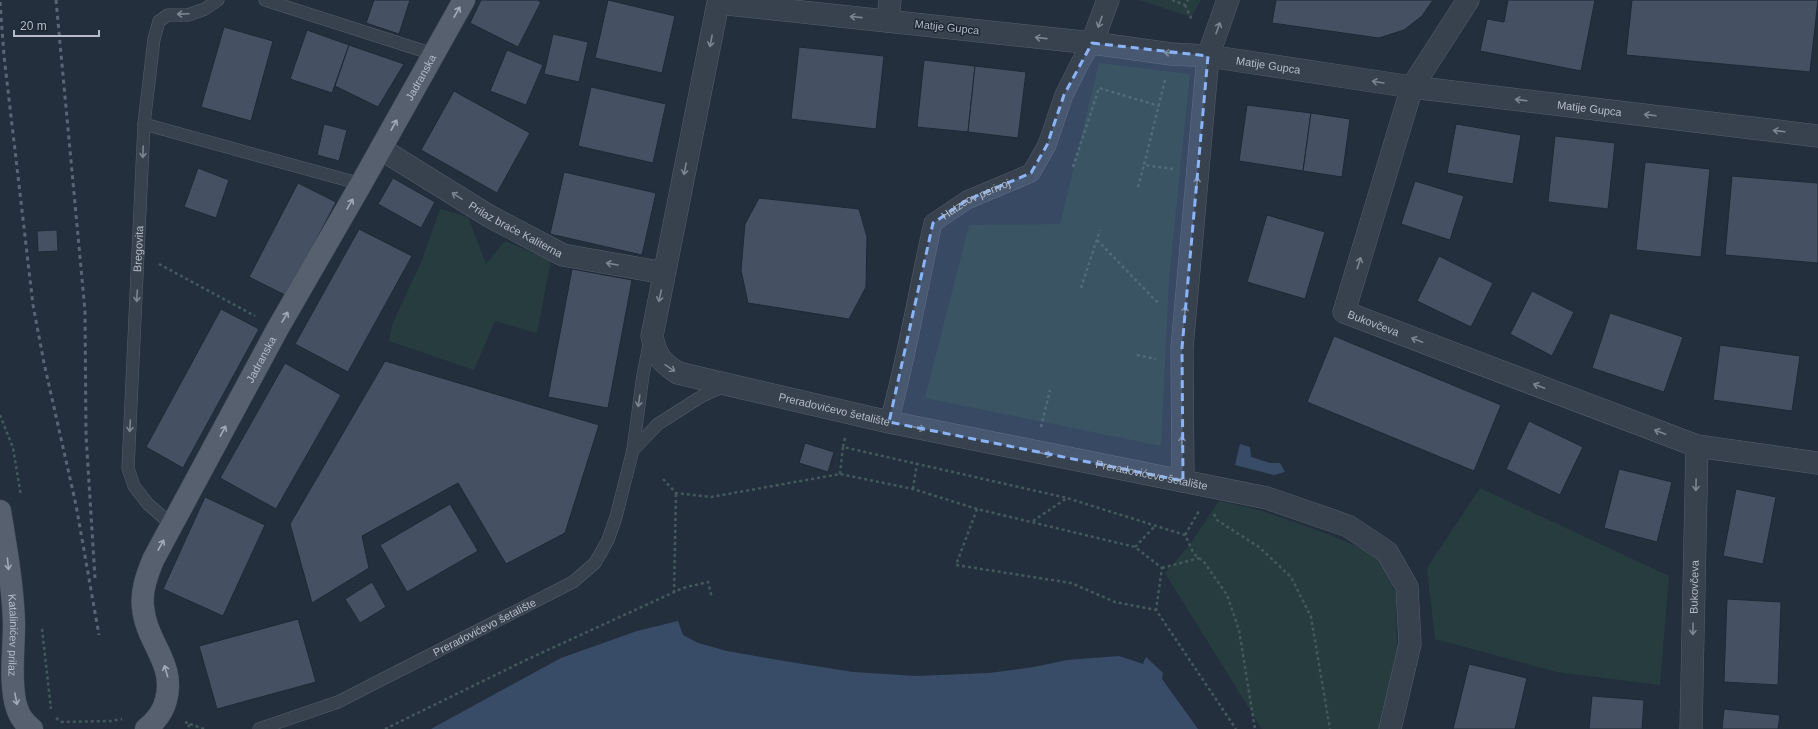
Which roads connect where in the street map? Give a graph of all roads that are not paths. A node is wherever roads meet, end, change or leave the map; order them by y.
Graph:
1 (218, 0) edge
2 (265, 0) edge
3 (464, 0) edge
4 (1108, 0) edge
5 (1228, 0) edge
6 (1468, 0) edge
7 (719, 1) edge
8 (889, 10) edge
9 (1092, 43) junction
10 (433, 54) junction
11 (1208, 56) junction
12 (1412, 87) junction
13 (144, 124) junction
14 (1818, 136) edge
15 (381, 149) junction
16 (361, 184) junction
17 (664, 273) junction
18 (652, 336) junction
19 (727, 385) junction
20 (889, 422) junction
21 (1697, 446) junction
22 (633, 450) junction
23 (1818, 463) edge
24 (1183, 481) junction
25 (0, 511) edge
26 (172, 525) junction
27 (32, 729) edge
28 (146, 729) edge
29 (259, 729) edge
30 (1390, 729) edge
31 (1691, 729) edge

1 -> 13 lane, Bregovita
2 - 10 lane
10 -> 3 main road, Jadranska
4 -> 9 street
11 -> 5 street
6 - 12 street, Bukovčeva
8 -> 7 street, Matije Gupca
7 -> 17 street
9 -> 8 street, Matije Gupca
11 -> 9 street, Matije Gupca
9 - 20 street, Hatzeov perivoj
15 -> 10 main road, Jadranska
12 -> 11 street, Matije Gupca
24 -> 11 street
14 -> 12 street, Matije Gupca
21 -> 12 street, Bukovčeva
13 - 16 lane
13 -> 26 lane, Bregovita
15 - 16 main road, Jadranska
17 -> 15 street, Prilaz braće Kaliterna
26 -> 16 main road, Jadranska
17 -> 18 street
18 -> 19 street, Preradovićevo šetalište
18 -> 22 lane, Preradovićevo šetalište
19 - 20 street, Preradovićevo šetalište
19 - 22 lane, Preradovićevo šetalište
20 -> 24 street, Preradovićevo šetalište
21 - 23 street, Bukovčeva
21 -> 31 street, Bukovčeva
22 - 29 lane, Preradovićevo šetalište
24 - 30 street, Preradovićevo šetalište
25 -> 27 main road, Katalinićev prilaz
28 -> 26 main road, Jadranska

